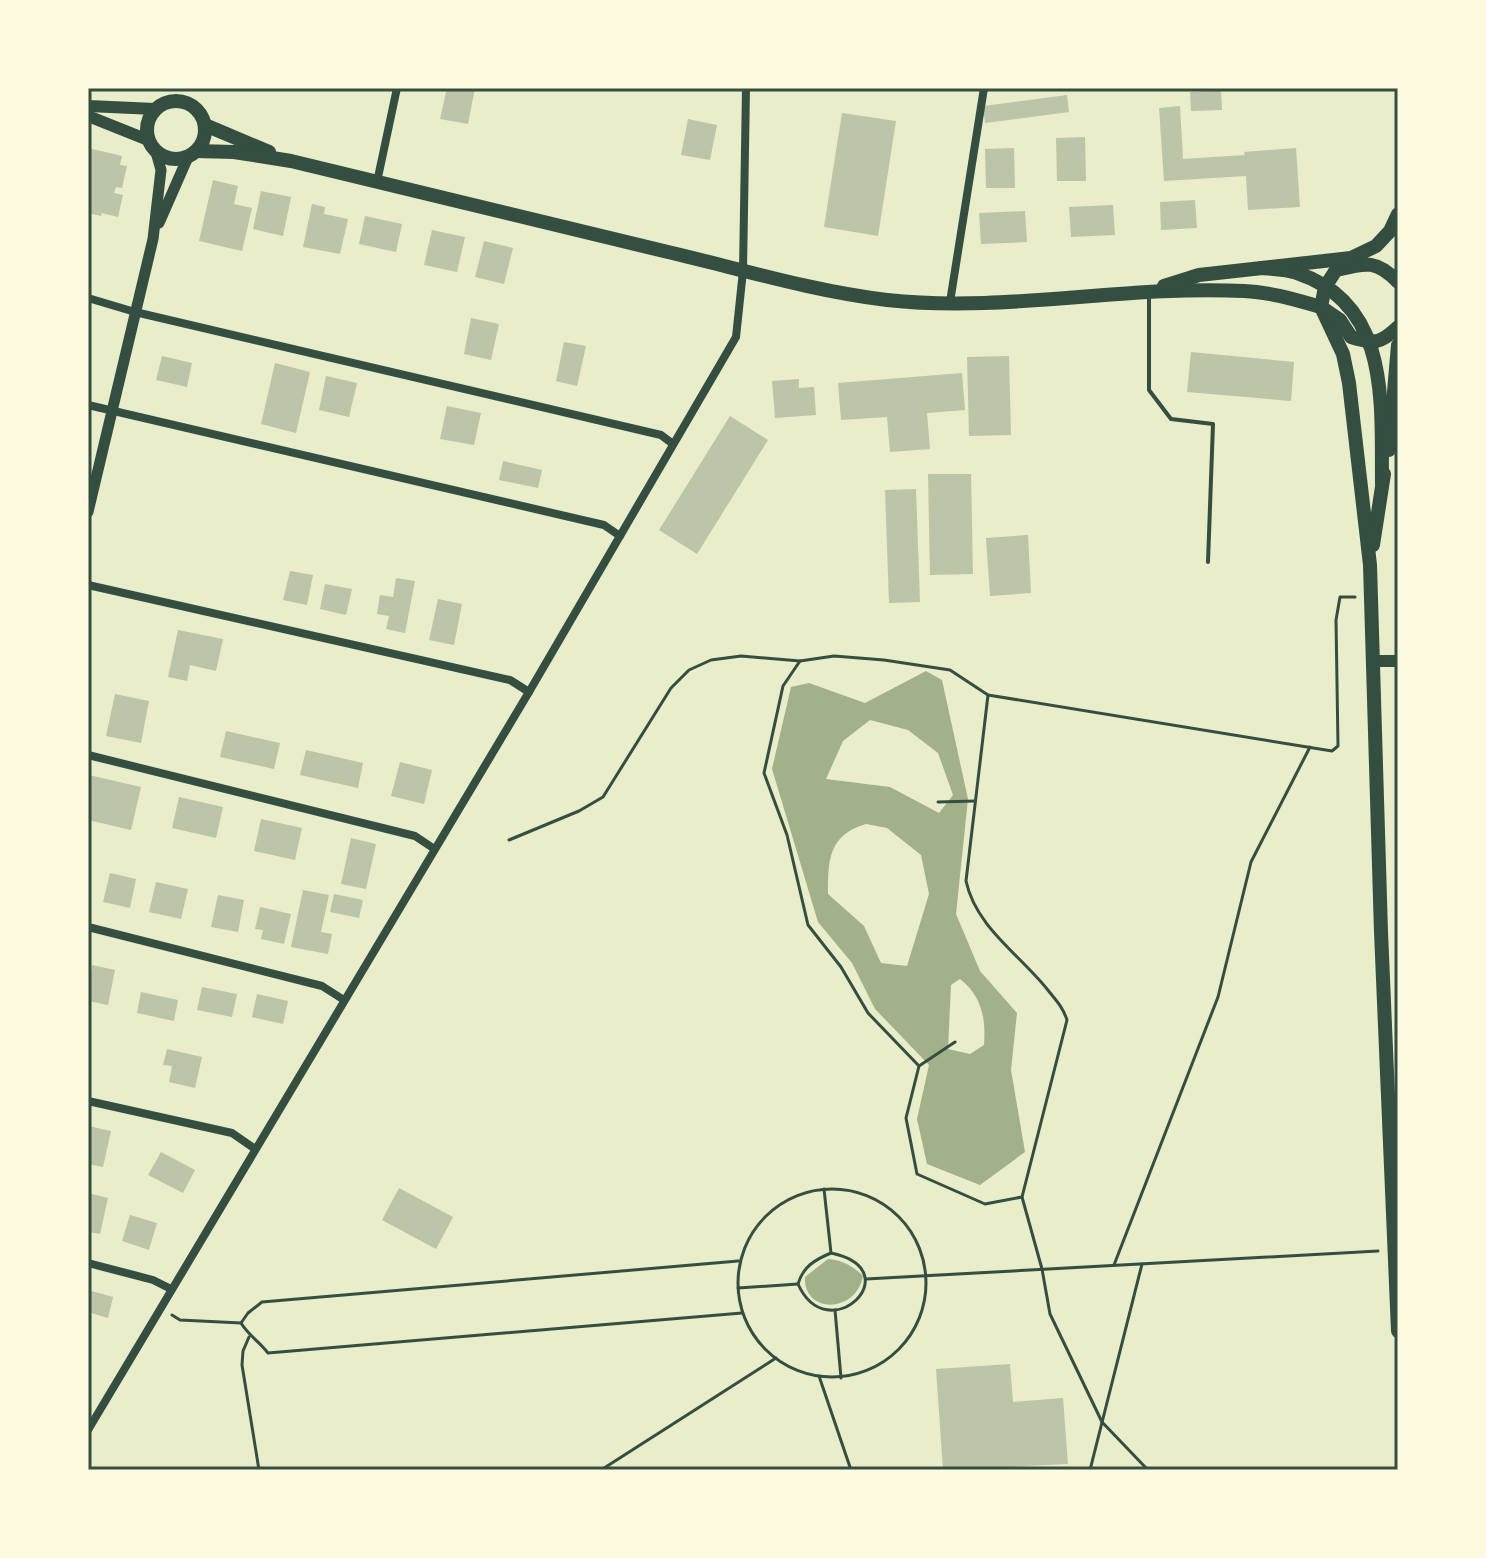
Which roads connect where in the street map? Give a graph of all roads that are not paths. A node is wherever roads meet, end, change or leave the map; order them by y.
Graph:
1 (165, 88) edge
2 (188, 88) edge
3 (397, 88) edge
4 (746, 88) edge
5 (984, 88) edge
6 (191, 105) junction
7 (88, 106) edge
8 (158, 107) junction
9 (88, 116) edge
10 (205, 125) junction
11 (152, 146) junction
12 (192, 154) junction
13 (291, 161) junction
14 (377, 182) junction
15 (1398, 214) edge
16 (153, 239) junction
17 (1351, 258) junction
18 (1368, 263) junction
19 (1261, 268) junction
20 (743, 271) junction
21 (1398, 282) edge
22 (1325, 287) junction
23 (1148, 291) junction
24 (88, 298) edge
25 (950, 302) junction
26 (1321, 307) junction
27 (135, 312) junction
28 (1398, 327) edge
29 (1369, 342) junction
30 (1398, 345) edge
31 (88, 405) edge
32 (112, 410) junction
33 (673, 444) junction
34 (1382, 484) junction
35 (88, 512) edge
36 (620, 536) junction
37 (1208, 562) dead end
38 (1370, 565) junction
39 (88, 585) edge
40 (1372, 661) junction
41 (1398, 661) edge
42 (529, 692) junction
43 (88, 755) edge
44 (433, 848) junction
45 (88, 927) edge
46 (344, 1000) junction
47 (88, 1101) edge
48 (255, 1149) junction
49 (88, 1263) edge
50 (171, 1289) junction
51 (1398, 1331) edge
52 (88, 1430) edge

1 - 8 main road
2 - 6 main road
3 - 14 street
4 - 20 street
5 - 25 street
6 - 8 main road
6 - 10 main road
7 - 8 main road
8 - 11 main road
9 - 11 main road
10 - 12 main road
10 - 13 main road
11 - 12 main road
11 - 16 street
12 - 13 main road
12 - 16 street
13 - 14 main road
14 - 20 main road
15 - 17 main road
16 - 27 street
17 - 18 main road
17 - 19 main road
18 - 21 main road
18 - 22 main road
19 - 22 main road
19 - 23 main road
20 - 25 main road
20 - 33 street
22 - 26 main road
22 - 29 main road
23 - 25 main road
23 - 26 main road
23 - 37 lane
24 - 27 street
26 - 29 main road
26 - 38 main road
27 - 32 street
27 - 33 street
28 - 29 main road
29 - 34 main road
30 - 34 main road
31 - 32 street
32 - 35 street
32 - 36 street
33 - 36 street
34 - 38 main road
36 - 42 street
38 - 40 main road
39 - 42 street
40 - 41 main road
40 - 51 main road
42 - 44 street
43 - 44 street
44 - 46 street
45 - 46 street
46 - 48 street
47 - 48 street
48 - 50 street
49 - 50 street
50 - 52 street

